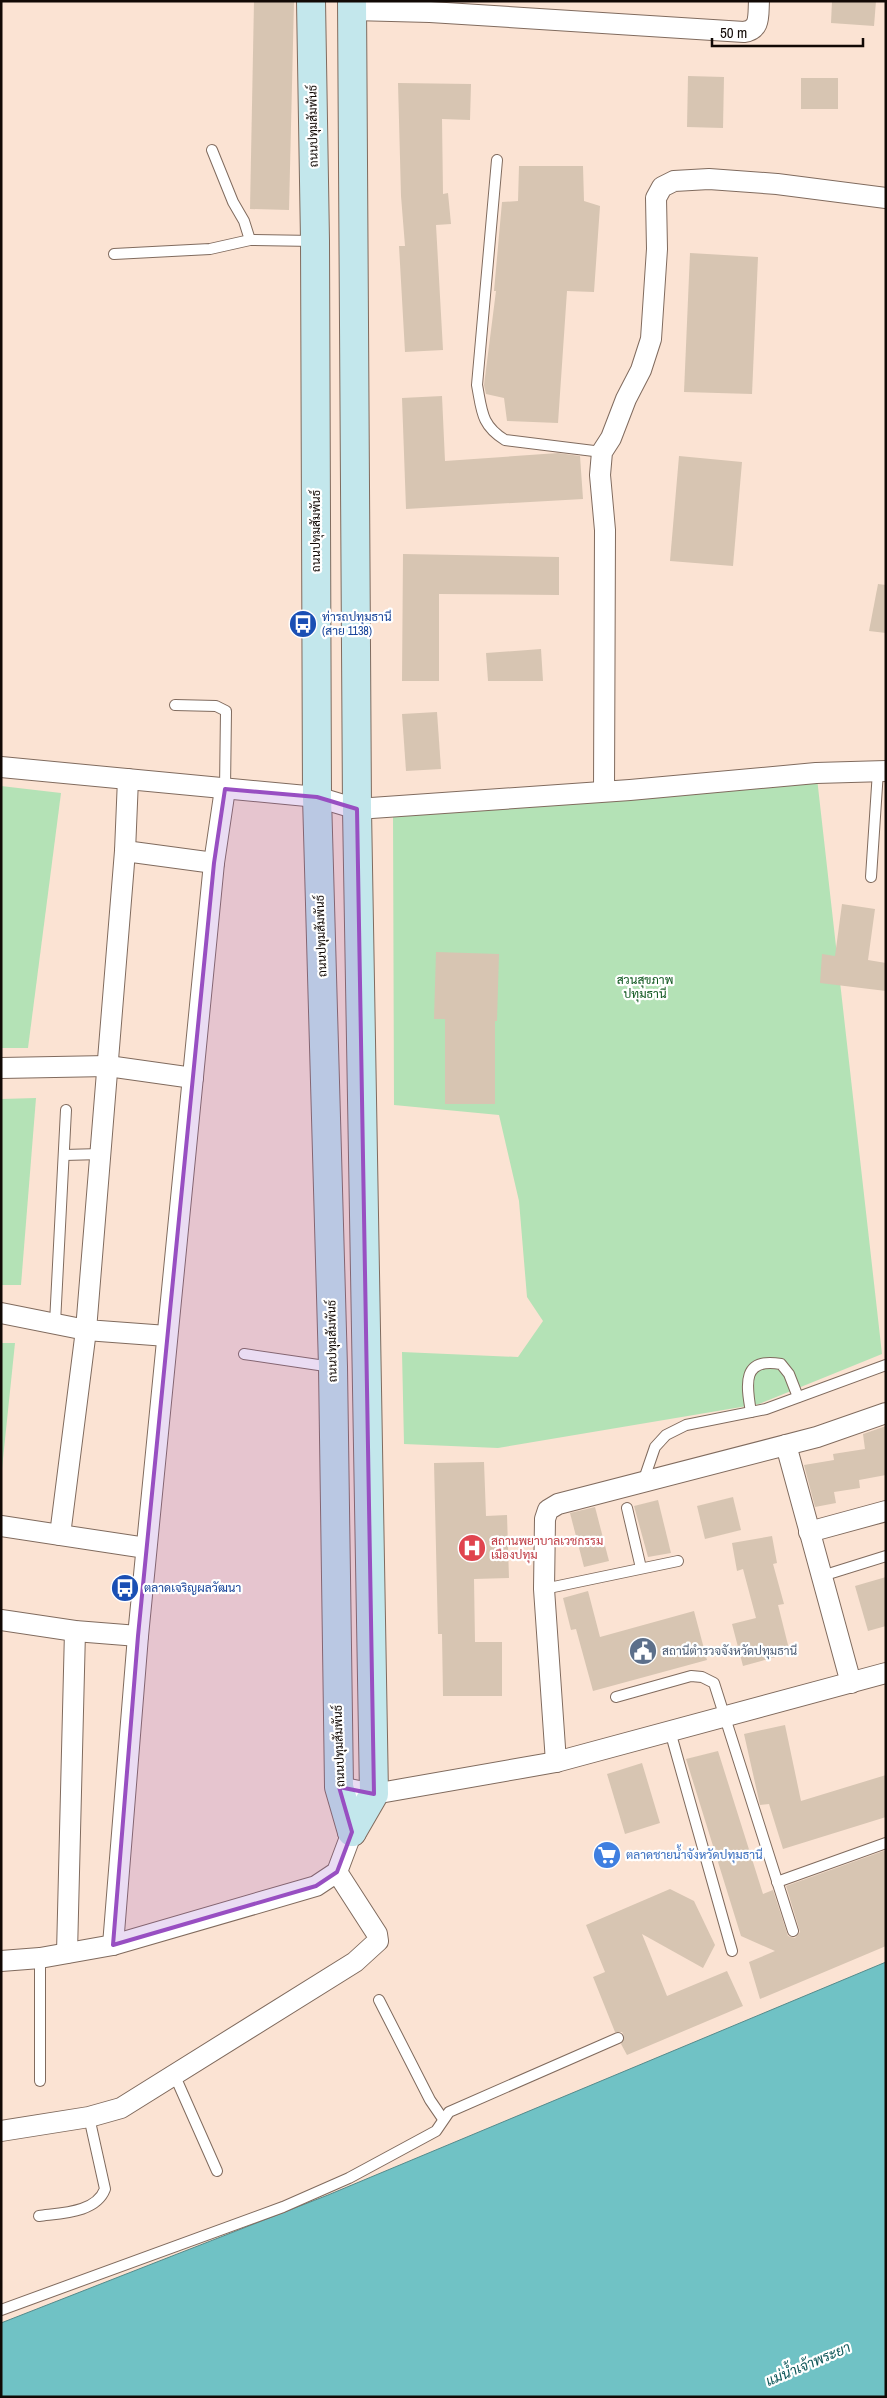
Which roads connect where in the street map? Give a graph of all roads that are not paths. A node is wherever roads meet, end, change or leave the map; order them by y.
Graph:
1 (311, 1) edge
2 (759, 1) edge
3 (352, 6) edge
4 (212, 150) dead end
5 (497, 160) dead end
6 (886, 198) edge
7 (250, 240) junction
8 (315, 241) junction
9 (114, 254) dead end
10 (602, 452) junction
11 (175, 705) dead end
12 (1, 767) edge
13 (882, 771) edge
14 (128, 779) junction
15 (224, 789) junction
16 (604, 791) junction
17 (318, 797) junction
18 (357, 809) junction
19 (124, 851) junction
20 (214, 863) junction
21 (871, 877) dead end
22 (108, 1066) junction
23 (1, 1068) edge
24 (193, 1078) junction
25 (66, 1110) dead end
26 (101, 1154) junction
27 (64, 1155) junction
28 (1, 1314) edge
29 (54, 1323) junction
30 (86, 1330) junction
31 (167, 1336) junction
32 (244, 1354) dead end
33 (886, 1365) edge
34 (333, 1367) junction
35 (798, 1397) junction
36 (750, 1412) junction
37 (886, 1413) edge
38 (786, 1445) junction
39 (643, 1482) junction
40 (627, 1508) dead end
41 (886, 1510) edge
42 (1, 1526) edge
43 (809, 1532) junction
44 (60, 1535) junction
45 (146, 1548) junction
46 (886, 1556) edge
47 (678, 1561) dead end
48 (641, 1568) junction
49 (822, 1576) junction
50 (544, 1589) junction
51 (1, 1620) edge
52 (75, 1631) junction
53 (138, 1636) junction
54 (886, 1673) edge
55 (851, 1683) junction
56 (616, 1697) dead end
57 (726, 1717) junction
58 (670, 1732) junction
59 (556, 1762) junction
60 (339, 1787) junction
61 (374, 1794) junction
62 (352, 1832) junction
63 (886, 1843) edge
64 (337, 1872) junction
65 (777, 1882) junction
66 (793, 1931) dead end
67 (113, 1945) junction
68 (732, 1951) dead end
69 (67, 1953) junction
70 (40, 1958) junction
71 (1, 1961) edge
72 (378, 2000) dead end
73 (618, 2038) dead end
74 (174, 2074) junction
75 (40, 2081) dead end
76 (89, 2117) junction
77 (443, 2119) junction
78 (1, 2131) edge
79 (217, 2171) dead end
80 (39, 2216) dead end
81 (1, 2310) edge

1 - 8 street, ถนนปทุมสัมพันธ์
2 - 3 street
3 - 18 street
4 - 7 lane
5 - 10 lane
6 - 10 street
7 - 8 lane
7 - 9 lane
8 - 17 street, ถนนปทุมสัมพันธ์
10 - 16 street
11 - 15 lane
12 - 14 street
13 - 16 street
13 - 21 lane
14 - 15 street
14 - 19 street
15 - 17 street
15 - 20 street
16 - 18 street
17 - 18 street
17 - 34 street, ถนนปทุมสัมพันธ์
18 - 61 street
19 - 20 street
19 - 22 street
20 - 24 street
22 - 23 street
22 - 24 street
22 - 26 street
24 - 31 street
25 - 27 lane
26 - 27 lane
26 - 30 street
27 - 29 lane
28 - 29 street
29 - 30 street
30 - 31 street
30 - 44 street
31 - 45 street
32 - 34 lane
33 - 35 lane
34 - 60 street, ถนนปทุมสัมพันธ์
35 - 36 lane
35 - 36 lane
36 - 39 lane
37 - 38 street
38 - 39 street
38 - 43 street
39 - 50 street
40 - 48 lane
41 - 43 street
42 - 44 street
43 - 49 street
44 - 45 street
45 - 53 street
46 - 49 lane
47 - 48 lane
48 - 50 lane
49 - 55 street
50 - 59 street
51 - 52 street
52 - 53 street
52 - 69 street
53 - 67 street
54 - 55 street
55 - 57 street
56 - 57 lane
57 - 58 street
57 - 65 lane
58 - 59 street
58 - 68 lane
59 - 61 street
60 - 61 street
60 - 62 street, ถนนปทุมสัมพันธ์
61 - 62 street
62 - 64 street
63 - 65 lane
64 - 67 street
64 - 74 street
65 - 66 lane
67 - 69 street
69 - 70 street
70 - 71 street
70 - 75 lane
72 - 77 lane
73 - 77 lane
74 - 76 street
74 - 79 lane
76 - 78 street
76 - 80 lane
77 - 81 lane

